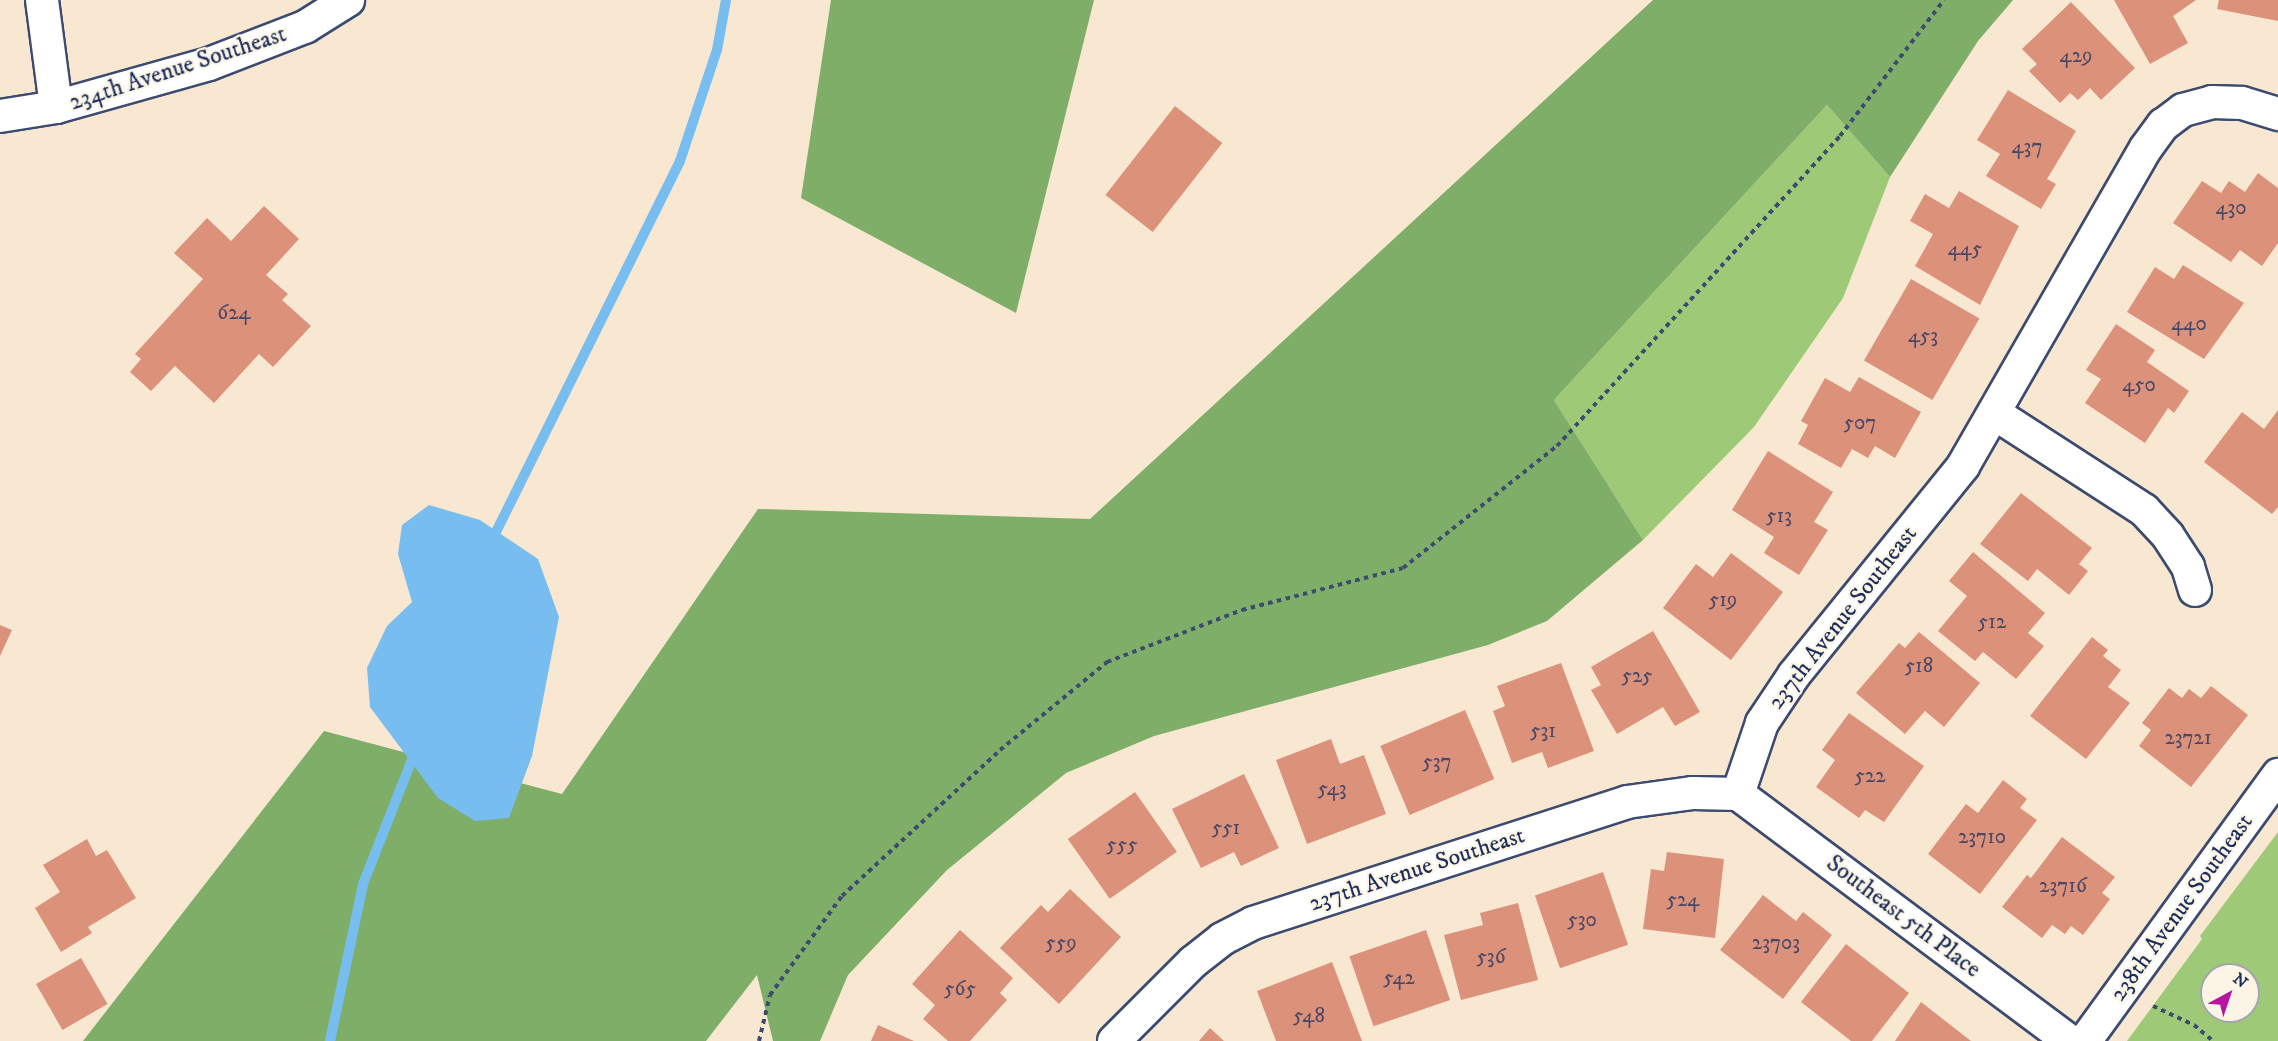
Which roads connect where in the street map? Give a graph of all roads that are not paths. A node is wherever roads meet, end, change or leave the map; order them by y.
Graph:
1 (42, 0) edge
2 (348, 0) edge
3 (56, 107) junction
4 (2278, 114) edge
5 (0, 116) edge
6 (1994, 413) junction
7 (2195, 590) dead end
8 (2278, 775) edge
9 (1738, 794) junction
10 (1114, 1041) edge
11 (2068, 1041) edge
12 (2085, 1041) edge

1 - 3 street
2 - 3 street, 234th Avenue Southeast
3 - 5 street, 234th Avenue Southeast
4 - 6 street, 237th Avenue Southeast
6 - 7 street
6 - 9 street, 237th Avenue Southeast
8 - 12 street, 238th Avenue Southeast
9 - 10 street, 237th Avenue Southeast
9 - 11 street, Southeast 5th Place

